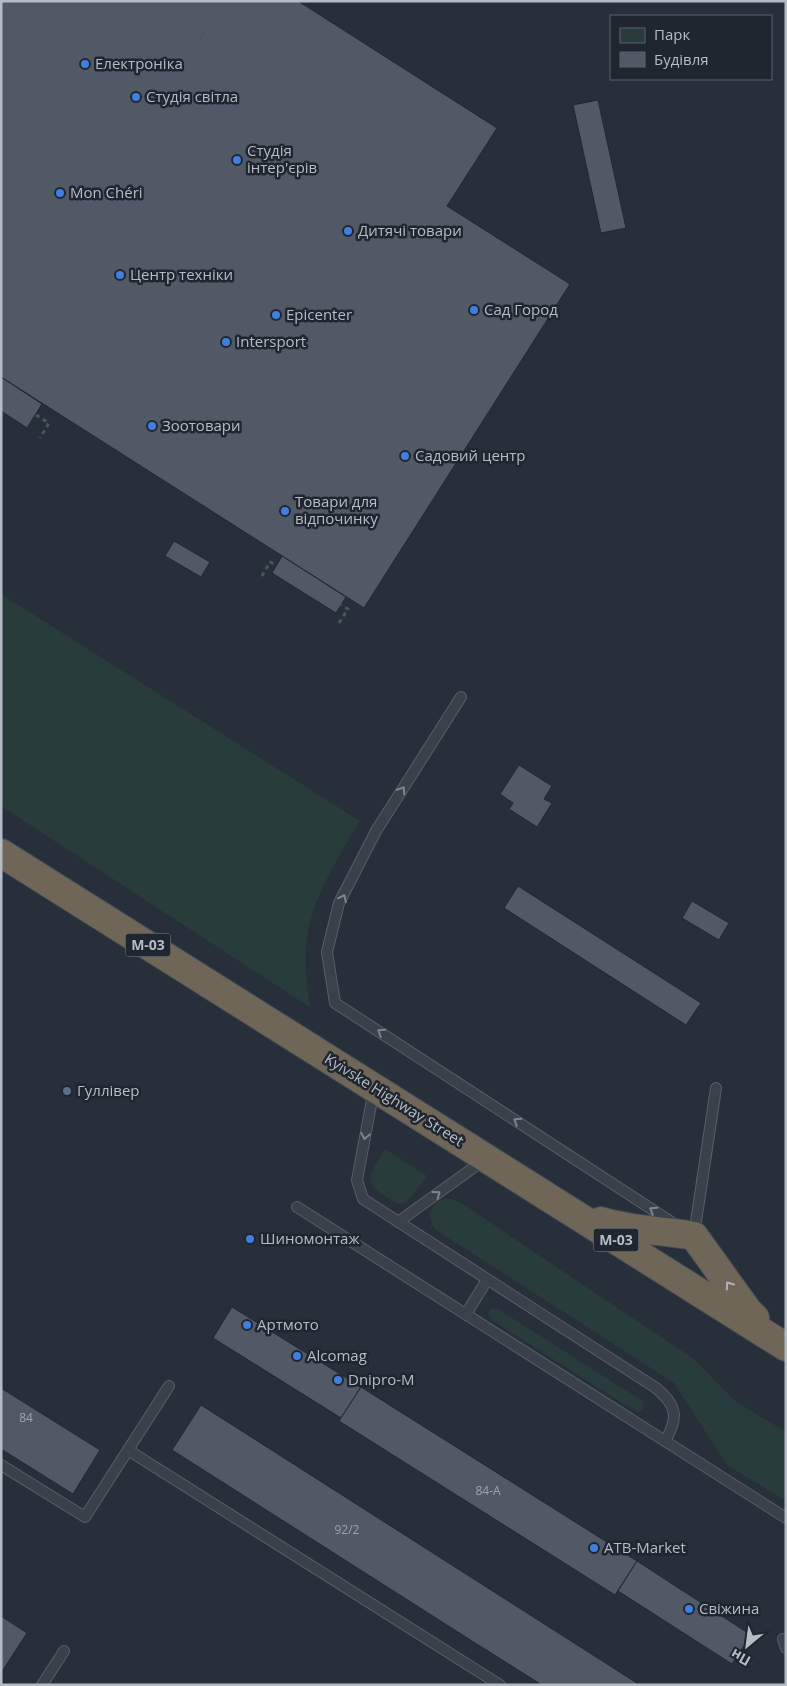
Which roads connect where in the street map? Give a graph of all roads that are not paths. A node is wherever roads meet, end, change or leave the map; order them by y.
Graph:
1 (461, 697) dead end
2 (1, 853) edge
3 (374, 1088) junction
4 (716, 1088) dead end
5 (486, 1158) junction
6 (558, 1203) junction
7 (298, 1207) dead end
8 (398, 1222) junction
9 (694, 1236) junction
10 (487, 1280) junction
11 (466, 1314) junction
12 (786, 1346) edge
13 (170, 1386) dead end
14 (665, 1441) junction
15 (128, 1450) junction
16 (1, 1465) edge
17 (786, 1518) edge
18 (64, 1651) dead end
19 (42, 1685) edge
20 (500, 1685) edge

9 -> 1 lane
2 - 3 highway, Kyivske Highway Street / М-03
3 - 5 highway, Kyivske Highway Street / М-03
3 -> 8 lane
4 - 9 lane
5 - 6 highway, Kyivske Highway Street / М-03
8 -> 5 lane
6 - 9 highway
6 - 12 highway, Kyivske Highway Street / М-03
7 - 11 lane
8 - 10 lane
12 -> 9 highway
10 - 11 lane
10 - 14 lane
11 - 14 lane
13 - 15 lane
14 - 17 lane
15 - 16 lane
15 - 20 lane
18 - 19 lane

